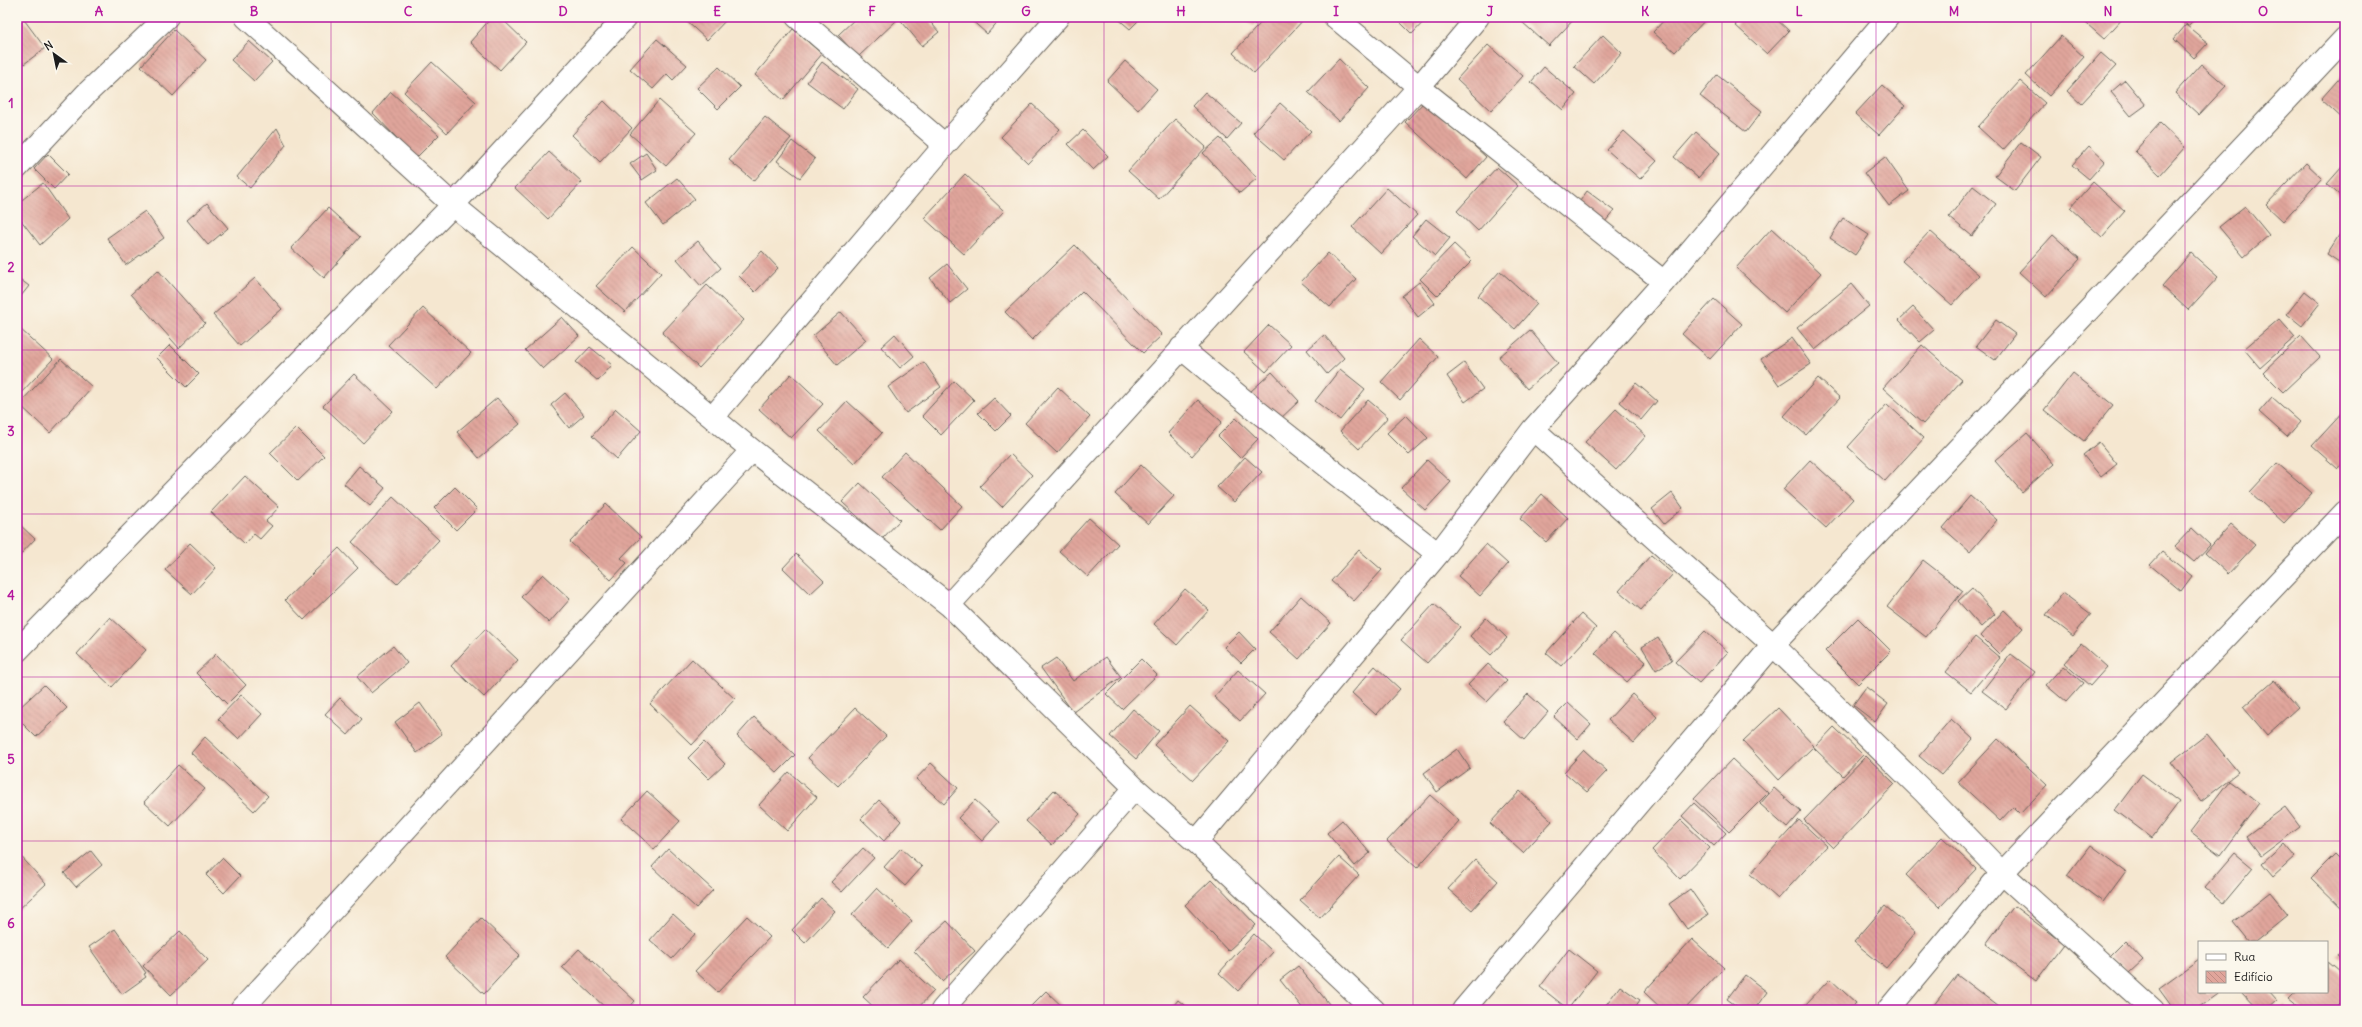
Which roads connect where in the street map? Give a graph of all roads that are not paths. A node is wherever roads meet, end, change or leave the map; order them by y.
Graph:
1 (167, 17) edge
2 (246, 17) edge
3 (626, 17) edge
4 (797, 17) edge
5 (1058, 17) edge
6 (1335, 17) edge
7 (1478, 17) edge
8 (1888, 17) edge
9 (2345, 38) edge
10 (1419, 87) junction
11 (945, 145) junction
12 (17, 168) edge
13 (453, 205) junction
14 (1664, 282) junction
15 (1182, 348) junction
16 (713, 417) junction
17 (1533, 429) junction
18 (752, 450) junction
19 (2345, 512) edge
20 (1438, 554) junction
21 (949, 605) junction
22 (1773, 645) junction
23 (17, 651) edge
24 (1135, 788) junction
25 (1196, 842) junction
26 (2002, 873) junction
27 (241, 1010) edge
28 (942, 1010) edge
29 (1374, 1010) edge
30 (1463, 1010) edge
31 (1888, 1010) edge
32 (2153, 1010) edge

1 - 12 street
2 - 13 street
3 - 13 street
4 - 11 street
5 - 11 street
6 - 10 street
7 - 10 street
8 - 14 street
9 - 22 street
10 - 14 street
10 - 15 street
11 - 16 street
13 - 16 street
13 - 23 street
14 - 17 street
15 - 20 street
15 - 21 street
16 - 18 street
17 - 20 street
17 - 22 street
18 - 21 street
18 - 27 street
19 - 26 street
20 - 25 street
21 - 24 street
22 - 26 street
22 - 30 street
24 - 25 street
24 - 28 street
25 - 29 street
26 - 31 street
26 - 32 street

